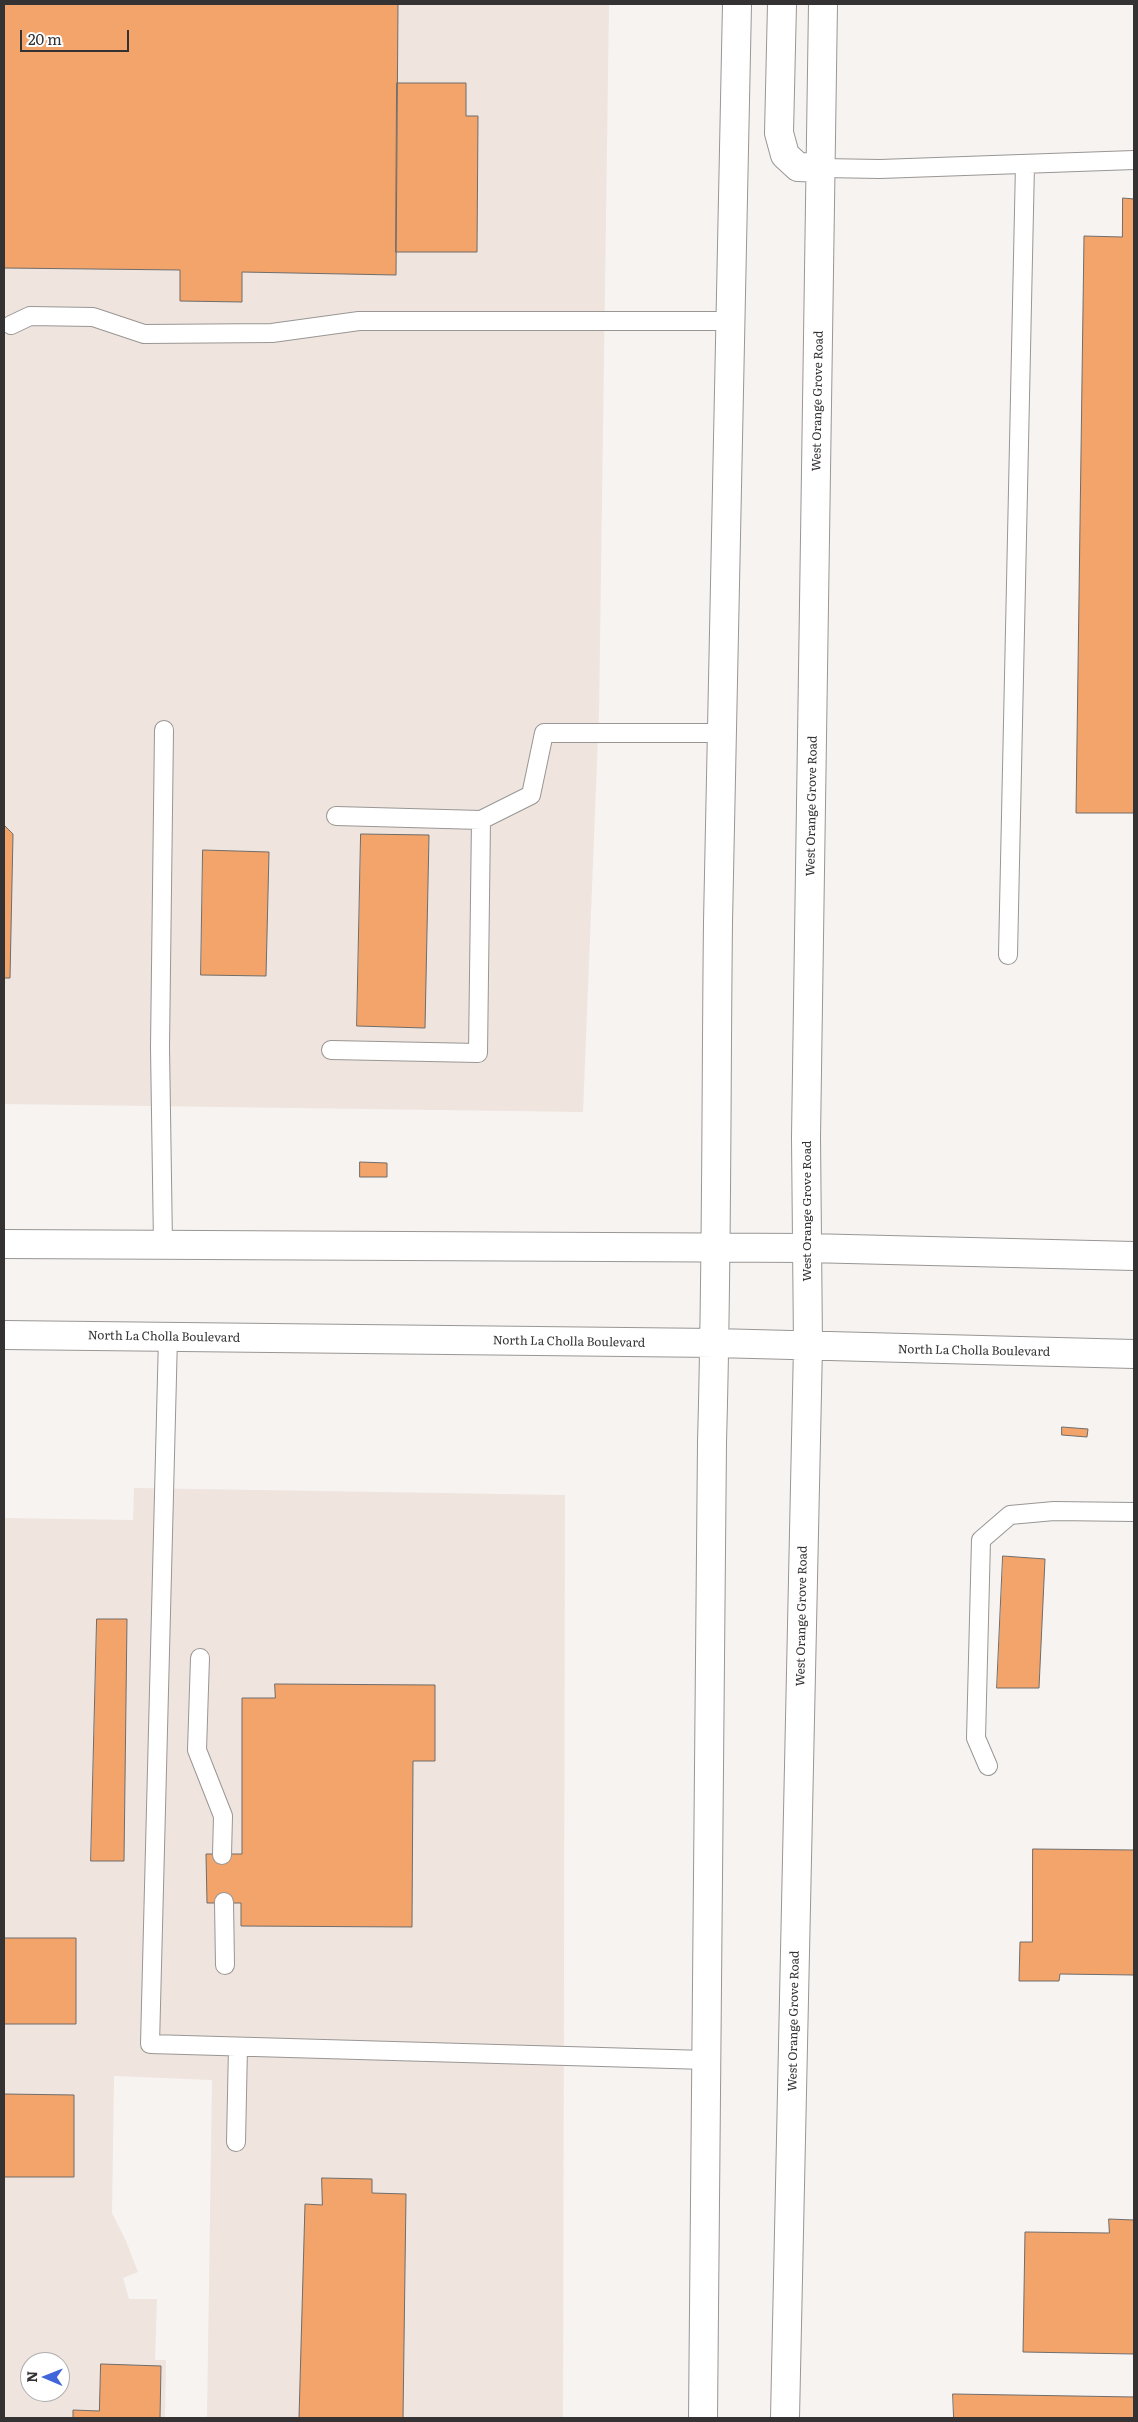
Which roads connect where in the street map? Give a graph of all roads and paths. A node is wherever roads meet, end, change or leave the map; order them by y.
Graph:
1 (737, 4) edge
2 (782, 4) edge
3 (823, 4) edge
4 (1134, 160) edge
5 (1024, 164) junction
6 (822, 168) junction
7 (729, 321) junction
8 (11, 325) dead end
9 (164, 730) dead end
10 (721, 733) junction
11 (336, 816) dead end
12 (481, 820) junction
13 (1008, 955) dead end
14 (331, 1050) dead end
15 (4, 1244) edge
16 (162, 1244) junction
17 (807, 1248) junction
18 (716, 1249) junction
19 (1134, 1256) edge
20 (4, 1335) edge
21 (168, 1337) junction
22 (715, 1343) junction
23 (808, 1346) junction
24 (1134, 1354) edge
25 (1134, 1512) edge
26 (200, 1658) dead end
27 (988, 1766) dead end
28 (222, 1855) dead end
29 (224, 1902) dead end
30 (225, 1965) dead end
31 (238, 2047) junction
32 (706, 2060) junction
33 (236, 2142) dead end
34 (703, 2418) edge
35 (785, 2418) edge

1 - 7 main road
2 - 6 main road
3 - 6 main road, West Orange Grove Road
4 - 5 lane
5 - 6 lane
5 - 13 lane
6 - 17 main road, West Orange Grove Road
7 - 8 lane
7 - 10 main road
9 - 16 lane
10 - 12 lane
10 - 18 main road
11 - 12 lane
12 - 14 lane
15 - 16 main road
16 - 18 main road
17 - 18 main road
17 - 19 main road
17 - 23 main road, West Orange Grove Road
18 - 22 main road
20 - 21 main road, North La Cholla Boulevard
21 - 22 main road, North La Cholla Boulevard
21 - 31 lane
22 - 23 main road, North La Cholla Boulevard
22 - 32 main road
23 - 24 main road, North La Cholla Boulevard
23 - 35 main road, West Orange Grove Road
25 - 27 lane
26 - 28 lane
29 - 30 lane
31 - 32 lane
31 - 33 lane
32 - 34 main road

